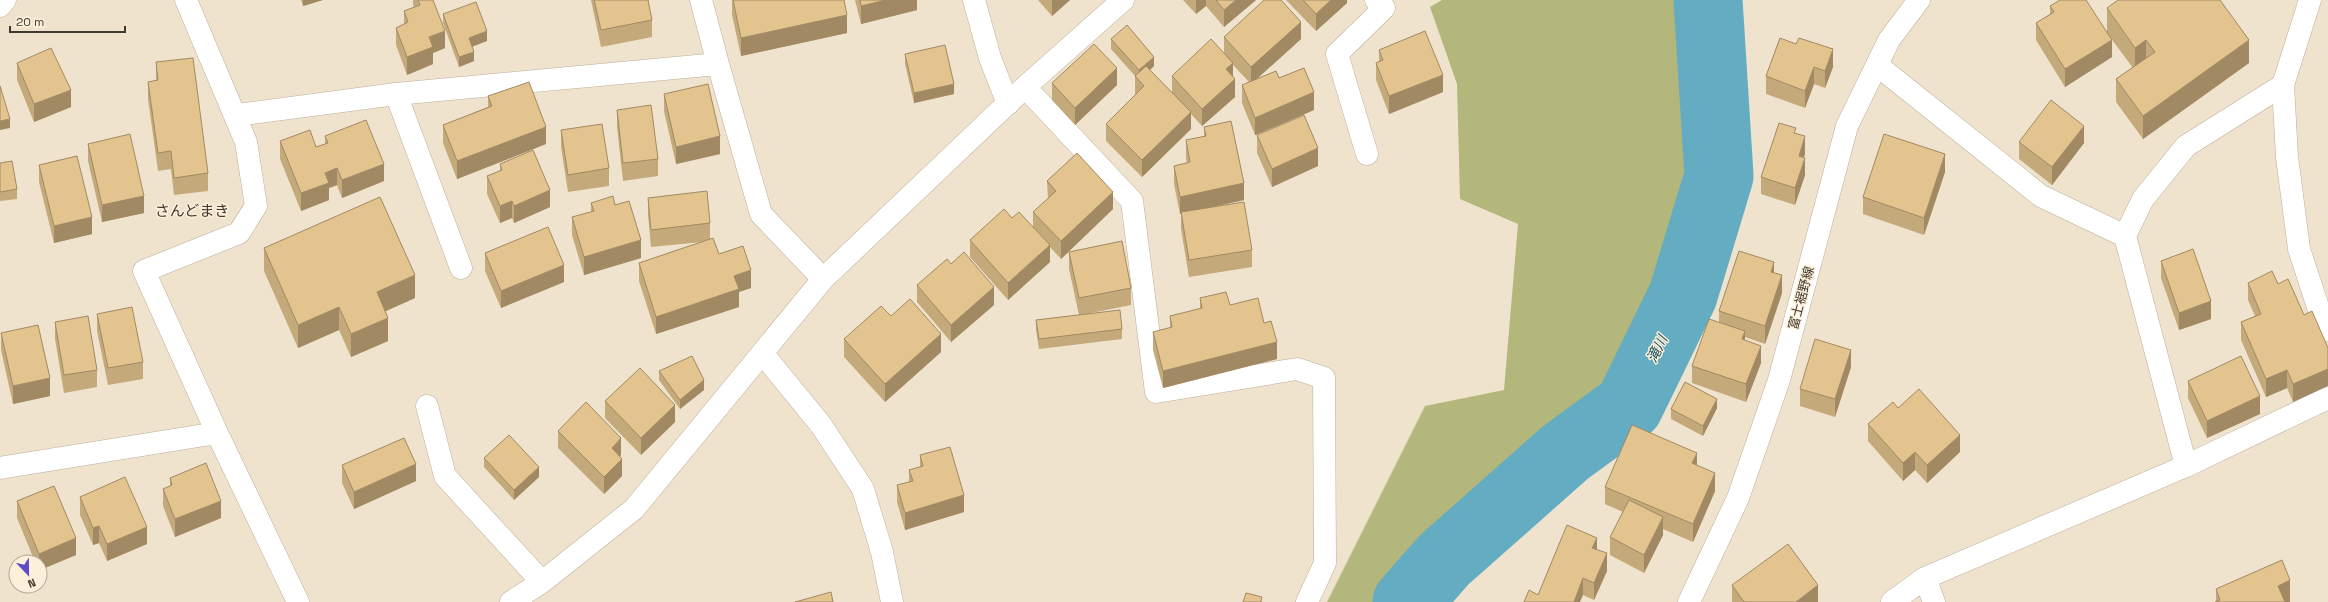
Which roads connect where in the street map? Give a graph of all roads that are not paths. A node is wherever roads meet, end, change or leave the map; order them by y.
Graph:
1 (5, 0) edge
2 (186, 0) edge
3 (701, 0) edge
4 (974, 0) edge
5 (1123, 0) edge
6 (1376, 0) edge
7 (1919, 0) edge
8 (2310, 0) edge
9 (0, 6) edge
10 (718, 64) junction
11 (1877, 65) junction
12 (2283, 85) junction
13 (1025, 87) junction
14 (396, 94) junction
15 (1008, 104) junction
16 (236, 116) junction
17 (1367, 154) dead end
18 (2125, 236) junction
19 (461, 268) dead end
20 (823, 279) junction
21 (2328, 330) edge
22 (763, 354) junction
23 (2328, 398) edge
24 (427, 406) dead end
25 (217, 433) junction
26 (2186, 466) junction
27 (0, 468) edge
28 (1924, 578) junction
29 (542, 582) junction
30 (295, 601) edge
31 (511, 602) edge
32 (892, 602) edge
33 (1307, 602) edge
34 (1689, 602) edge
35 (1892, 602) edge
36 (1934, 602) edge

1 - 9 street
2 - 16 street
3 - 10 street
4 - 15 street
5 - 13 street
6 - 17 street
7 - 11 street, 富士裾野線
8 - 12 street
10 - 14 street
10 - 20 street
11 - 18 street
11 - 34 street, 富士裾野線
12 - 18 street
12 - 21 street
13 - 15 street
13 - 33 street
14 - 16 street
14 - 19 street
15 - 20 street
16 - 25 street
18 - 26 street
20 - 22 street
22 - 29 street
22 - 32 street
23 - 26 street
24 - 29 street
25 - 27 street
25 - 30 street
26 - 28 street
28 - 35 street
28 - 36 street
29 - 31 street

